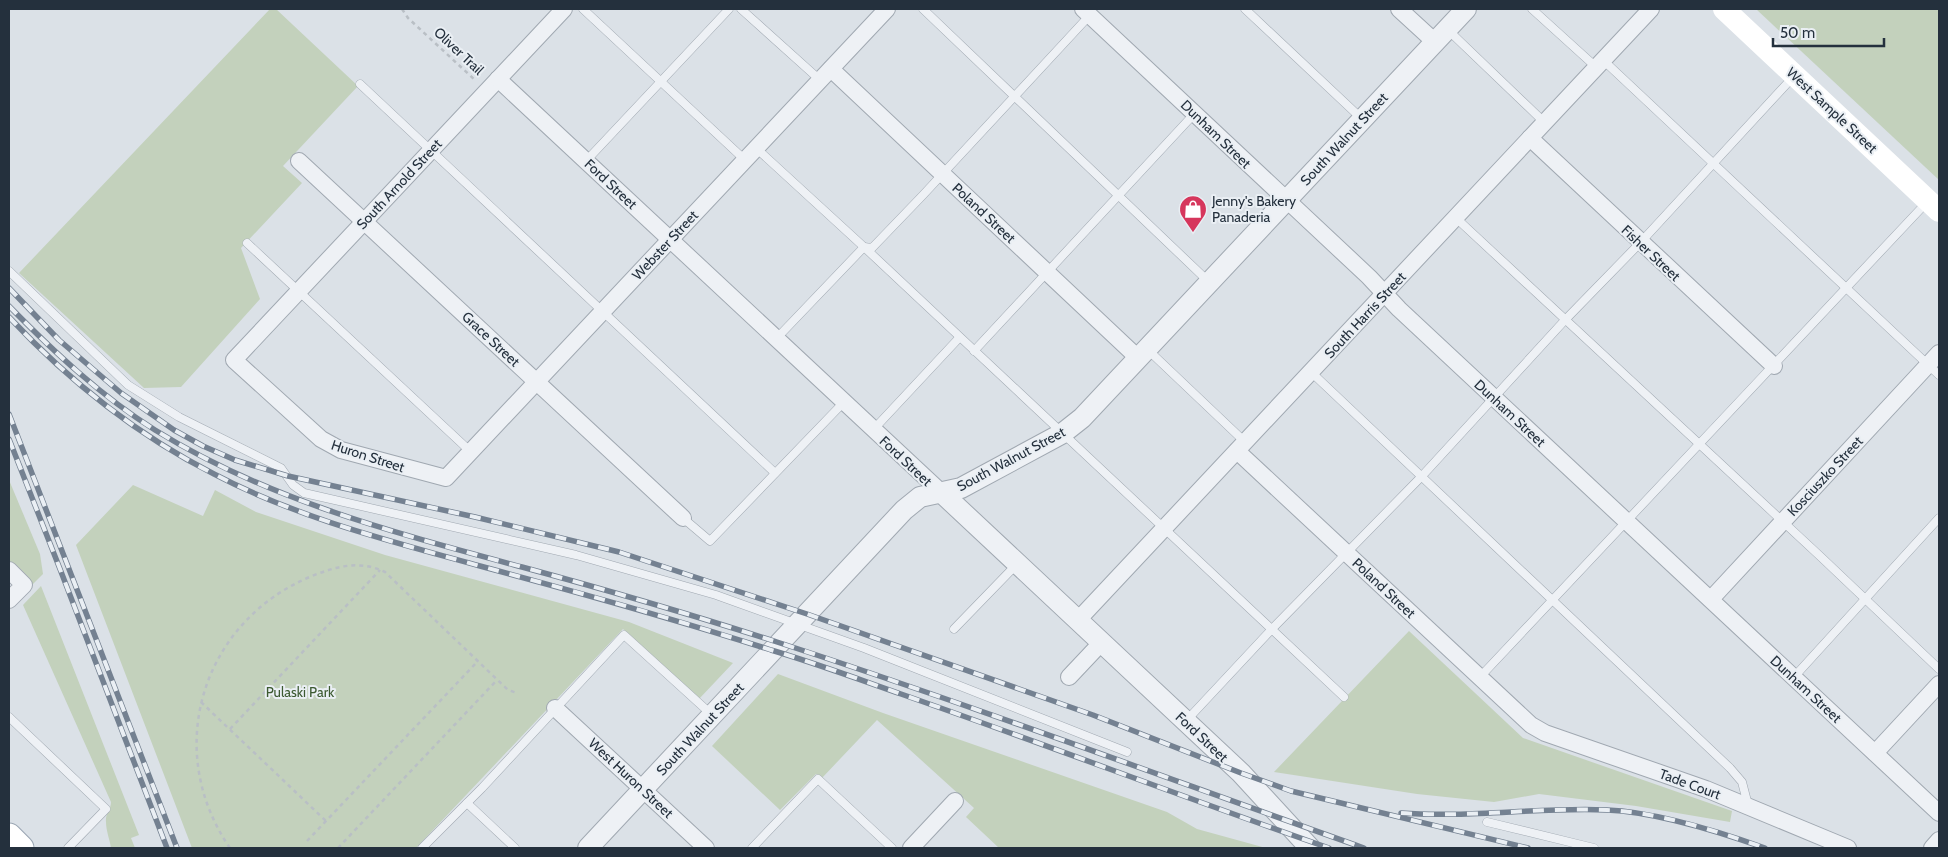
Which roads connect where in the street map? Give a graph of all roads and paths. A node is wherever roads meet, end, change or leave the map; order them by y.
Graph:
1 (402, 9) edge
2 (564, 9) edge
3 (583, 9) edge
4 (730, 9) edge
5 (741, 9) edge
6 (887, 9) edge
7 (923, 9) edge
8 (1245, 9) edge
9 (1399, 9) edge
10 (1466, 9) edge
11 (1532, 9) edge
12 (1651, 9) edge
13 (1724, 9) edge
14 (1086, 12) edge
15 (1441, 36) junction
16 (1600, 63) junction
17 (825, 75) junction
18 (1795, 75) junction
19 (498, 79) junction
20 (660, 81) junction
21 (479, 83) dead end
22 (360, 84) dead end
23 (1014, 95) junction
24 (1195, 113) junction
25 (1362, 119) junction
26 (1544, 122) junction
27 (1530, 138) junction
28 (430, 150) junction
29 (750, 154) junction
30 (299, 160) dead end
31 (586, 161) junction
32 (1714, 164) junction
33 (942, 174) junction
34 (1118, 195) junction
35 (1286, 201) junction
36 (1934, 206) edge
37 (1456, 218) junction
38 (364, 222) junction
39 (670, 240) junction
40 (247, 243) dead end
41 (1640, 243) junction
42 (864, 247) junction
43 (9, 271) edge
44 (1048, 273) junction
45 (1209, 282) junction
46 (1847, 288) junction
47 (298, 291) junction
48 (1385, 293) junction
49 (602, 312) junction
50 (1565, 320) junction
51 (959, 338) junction
52 (776, 339) junction
53 (974, 351) junction
54 (1142, 353) junction
55 (234, 360) joint
56 (1936, 364) edge
57 (1774, 366) junction
58 (1311, 372) junction
59 (537, 381) junction
60 (1494, 398) junction
61 (844, 402) junction
62 (873, 430) junction
63 (1063, 433) junction
64 (1700, 444) junction
65 (1241, 447) junction
66 (471, 452) junction
67 (775, 473) junction
68 (1422, 476) junction
69 (442, 478) joint
70 (942, 493) junction
71 (683, 518) joint
72 (1939, 518) edge
73 (1628, 521) junction
74 (1783, 522) junction
75 (1163, 529) junction
76 (1346, 553) junction
77 (1018, 563) junction
78 (9, 570) edge
79 (380, 570) junction
80 (1865, 598) junction
81 (1711, 599) junction
82 (9, 600) edge
83 (1554, 600) junction
84 (1078, 620) junction
85 (797, 625) junction
86 (954, 629) dead end
87 (1271, 630) junction
88 (1102, 642) junction
89 (478, 661) junction
90 (1939, 669) edge
91 (1069, 677) dead end
92 (1794, 677) junction
93 (1480, 678) junction
94 (497, 680) junction
95 (1939, 684) edge
96 (517, 693) dead end
97 (1344, 697) dead end
98 (201, 702) junction
99 (555, 708) junction
100 (712, 715) junction
101 (9, 717) edge
102 (1185, 721) junction
103 (1530, 725) joint
104 (230, 729) junction
105 (1127, 752) dead end
106 (1875, 753) junction
107 (643, 790) junction
108 (955, 801) dead end
109 (467, 803) junction
110 (1748, 805) junction
111 (1939, 814) edge
112 (326, 821) junction
113 (1487, 822) dead end
114 (9, 836) edge
115 (1939, 840) edge
116 (307, 841) dead end
117 (21, 848) edge
118 (68, 848) edge
119 (230, 848) edge
120 (338, 848) edge
121 (422, 848) edge
122 (515, 848) edge
123 (588, 848) edge
124 (706, 848) edge
125 (752, 848) edge
126 (892, 848) edge
127 (911, 848) edge
128 (1310, 848) edge
129 (1594, 848) edge
130 (1848, 848) edge
131 (1932, 848) edge

1 - 21 path, Oliver Trail
2 - 19 street, South Arnold Street
3 - 20 lane
4 - 20 lane
5 - 17 lane
6 - 17 street, Webster Street
7 - 23 lane
8 - 25 lane
9 - 15 street
10 - 15 street, South Walnut Street
11 - 16 lane
12 - 16 street, South Harris Street
13 - 18 main road, West Sample Street
14 - 23 lane
14 - 24 street, Dunham Street
15 - 25 street, South Walnut Street
15 - 26 lane
16 - 26 street, South Harris Street
16 - 32 lane
17 - 29 street, Webster Street
17 - 33 street, Poland Street
18 - 32 lane
18 - 36 main road, West Sample Street
19 - 28 street, South Arnold Street
19 - 31 street, Ford Street
20 - 29 lane
20 - 31 lane
22 - 28 lane
23 - 33 lane
23 - 34 lane
24 - 34 lane
24 - 35 street, Dunham Street
25 - 35 street, South Walnut Street
26 - 27 street, South Harris Street
27 - 37 street, South Harris Street
27 - 41 street, Fisher Street
28 - 38 street, South Arnold Street
28 - 49 lane
29 - 39 street, Webster Street
29 - 42 lane
30 - 38 street, Grace Street
31 - 39 street, Ford Street
32 - 41 lane
32 - 46 lane
33 - 42 lane
33 - 44 street, Poland Street
34 - 44 lane
34 - 45 lane
35 - 45 street, South Walnut Street
35 - 48 street, Dunham Street
36 - 46 lane
37 - 48 street, South Harris Street
37 - 50 lane
38 - 47 street, South Arnold Street
38 - 59 street, Grace Street
39 - 49 street, Webster Street
39 - 52 street, Ford Street
40 - 47 lane
41 - 50 lane
41 - 57 street, Fisher Street
42 - 51 lane
42 - 52 lane
43 - 85 lane
44 - 53 lane
44 - 54 street, Poland Street
45 - 54 street, South Walnut Street
46 - 56 lane
46 - 57 lane
47 - 55 street, South Arnold Street
47 - 66 lane
48 - 58 street, South Harris Street
48 - 60 street, Dunham Street
49 - 59 street, Webster Street
49 - 67 lane
50 - 60 lane
50 - 64 lane
51 - 53 lane
51 - 62 lane
52 - 61 street, Ford Street
53 - 63 lane
54 - 63 street, South Walnut Street
54 - 65 lane
55 - 69 street, Huron Street
56 - 74 street, Kosciuszko Street
57 - 64 lane
58 - 65 street, South Harris Street
58 - 68 lane
59 - 66 street, Webster Street
59 - 71 street, Grace Street
60 - 68 lane
60 - 73 street, Dunham Street
61 - 62 street, Ford Street
61 - 67 lane
62 - 70 street, Ford Street
63 - 70 street, South Walnut Street
63 - 75 lane
64 - 73 lane
64 - 74 lane
65 - 75 street, South Harris Street
65 - 76 street, Poland Street
66 - 69 street, Webster Street
67 - 71 lane
68 - 76 lane
68 - 83 lane
70 - 77 street, Ford Street
70 - 85 street, South Walnut Street
72 - 80 lane
73 - 81 street, Dunham Street
73 - 83 lane
74 - 80 lane
74 - 81 street, Kosciuszko Street
75 - 84 street, South Harris Street
75 - 87 lane
76 - 87 lane
76 - 93 street, Poland Street
77 - 84 street, Ford Street
77 - 86 lane
78 - 82 street
79 - 89 path
79 - 98 path
79 - 104 path
80 - 90 lane
80 - 92 lane
81 - 92 street, Dunham Street
83 - 93 lane
83 - 110 lane
84 - 88 street, Ford Street
85 - 100 street, South Walnut Street
85 - 105 lane
87 - 97 lane
87 - 102 lane
88 - 91 street
88 - 102 street, Ford Street
89 - 94 path
89 - 112 path
92 - 106 street, Dunham Street
93 - 103 street, Poland Street
94 - 96 path
94 - 120 path
95 - 106 street
98 - 104 path
98 - 119 path
99 - 100 lane
99 - 107 street, West Huron Street
99 - 109 lane
100 - 107 street, South Walnut Street
101 - 118 lane
102 - 128 street, Ford Street
103 - 110 street, Tade Court
104 - 112 path
106 - 111 street, Dunham Street
107 - 123 street, South Walnut Street
107 - 124 street, West Huron Street
108 - 127 street
109 - 121 lane
109 - 122 lane
110 - 130 street, Tade Court
112 - 116 path
113 - 129 lane
114 - 117 main road
115 - 131 street
125 - 126 lane

